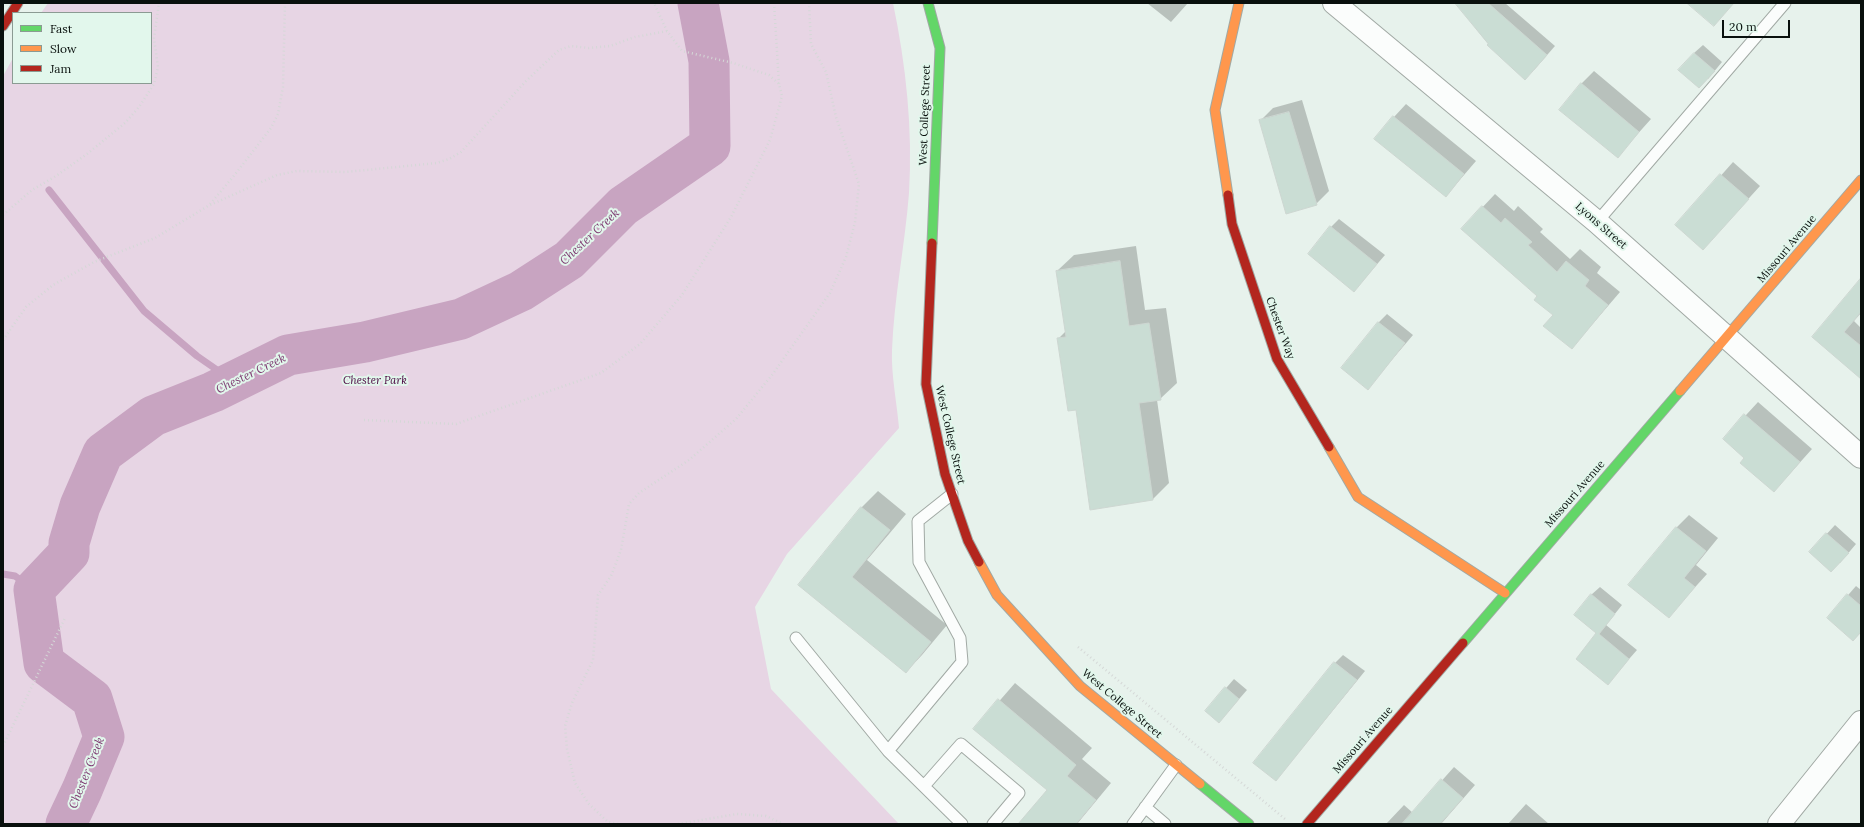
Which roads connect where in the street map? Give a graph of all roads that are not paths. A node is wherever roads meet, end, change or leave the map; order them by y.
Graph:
1 (18, 3) edge
2 (928, 3) edge
3 (1239, 3) edge
4 (1334, 3) edge
5 (1784, 3) edge
6 (12, 12) edge
7 (12, 12) edge
8 (3, 26) edge
9 (1861, 180) edge
10 (1597, 222) junction
11 (1728, 337) junction
12 (1861, 457) edge
13 (952, 494) junction
14 (1505, 593) junction
15 (796, 638) dead end
16 (1861, 722) edge
17 (888, 751) junction
18 (1176, 764) junction
19 (924, 786) junction
20 (1145, 807) junction
21 (962, 824) edge
22 (993, 824) edge
23 (1133, 824) edge
24 (1165, 824) edge
25 (1249, 824) edge
26 (1307, 824) edge
27 (1779, 824) edge

1 - 7 street
2 - 13 street, West College Street
3 - 14 street, Chester Way
4 - 10 street, Lyons Street
5 - 10 lane
6 - 8 street
9 - 11 street, Missouri Avenue
10 - 11 street, Lyons Street
11 - 12 street, Lyons Street
11 - 14 street, Missouri Avenue
13 - 17 lane
13 - 18 street, West College Street
14 - 26 street, Missouri Avenue
15 - 17 lane
16 - 27 street
17 - 19 lane
18 - 20 lane
18 - 25 street, West College Street
19 - 21 lane
19 - 22 lane
20 - 23 lane
20 - 24 lane

